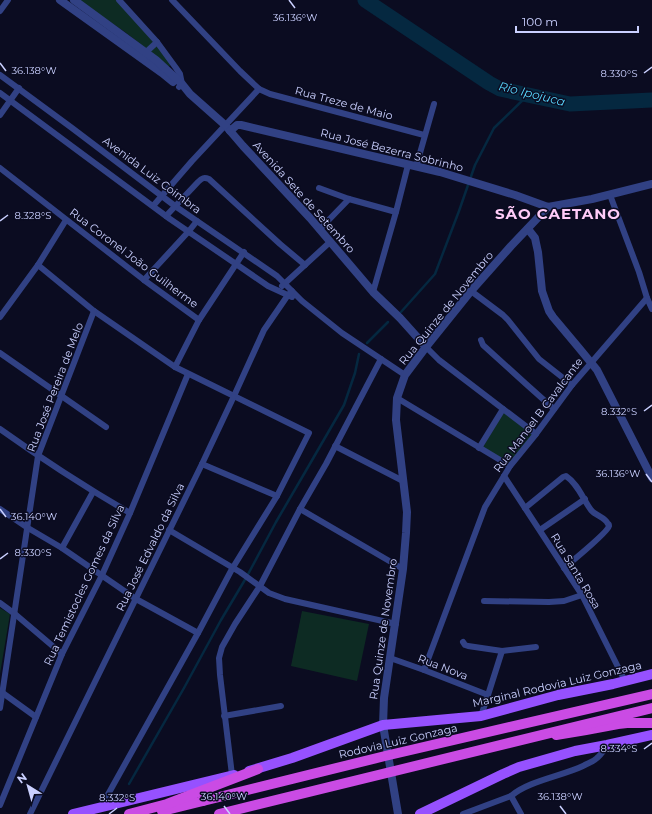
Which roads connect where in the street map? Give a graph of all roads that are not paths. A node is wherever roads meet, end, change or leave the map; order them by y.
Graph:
1 (8, 0) edge
2 (60, 0) edge
3 (119, 0) edge
4 (172, 0) edge
5 (72, 2) edge
6 (0, 11) edge
7 (157, 42) junction
8 (143, 55) junction
9 (0, 75) edge
10 (180, 86) junction
11 (19, 88) junction
12 (259, 89) junction
13 (0, 93) edge
14 (10, 100) junction
15 (434, 104) dead end
16 (0, 115) edge
17 (227, 128) junction
18 (424, 136) junction
19 (412, 166) junction
20 (0, 168) edge
21 (652, 184) edge
22 (319, 188) dead end
23 (610, 195) junction
24 (163, 196) junction
25 (349, 199) junction
26 (153, 206) junction
27 (175, 206) junction
28 (548, 207) junction
29 (396, 212) junction
30 (166, 216) junction
31 (66, 220) junction
32 (197, 221) junction
33 (320, 229) junction
34 (528, 229) junction
35 (190, 231) junction
36 (330, 242) junction
37 (244, 252) junction
38 (236, 264) junction
39 (38, 265) junction
40 (305, 265) junction
41 (144, 280) junction
42 (284, 284) junction
43 (278, 291) junction
44 (471, 291) junction
45 (373, 292) junction
46 (290, 293) junction
47 (647, 298) junction
48 (652, 309) edge
49 (94, 311) junction
50 (0, 317) edge
51 (199, 320) junction
52 (481, 340) dead end
53 (426, 347) junction
54 (0, 353) edge
55 (381, 359) junction
56 (591, 362) junction
57 (175, 367) junction
58 (188, 374) junction
59 (405, 375) junction
60 (572, 385) junction
61 (62, 395) junction
62 (234, 396) junction
63 (397, 398) junction
64 (503, 409) junction
65 (554, 409) junction
66 (106, 427) dead end
67 (0, 429) edge
68 (536, 434) junction
69 (335, 446) junction
70 (479, 448) junction
71 (38, 456) junction
72 (202, 464) junction
73 (510, 466) junction
74 (504, 476) junction
75 (652, 478) edge
76 (403, 481) junction
77 (93, 492) junction
78 (277, 496) junction
79 (585, 499) junction
80 (0, 508) edge
81 (525, 508) junction
82 (300, 509) junction
83 (130, 513) junction
84 (28, 528) junction
85 (169, 530) junction
86 (540, 530) junction
87 (62, 548) junction
88 (232, 568) junction
89 (564, 568) junction
90 (403, 569) junction
91 (102, 575) junction
92 (260, 586) junction
93 (582, 595) junction
94 (136, 599) junction
95 (484, 602) dead end
96 (0, 603) edge
97 (15, 614) junction
98 (396, 624) junction
99 (198, 634) junction
100 (463, 642) dead end
101 (536, 647) dead end
102 (502, 651) junction
103 (62, 654) junction
104 (390, 658) junction
105 (424, 670) junction
106 (652, 674) edge
107 (625, 681) junction
108 (1, 692) edge
109 (652, 694) edge
110 (488, 696) junction
111 (281, 706) dead end
112 (0, 708) edge
113 (652, 708) edge
114 (224, 716) junction
115 (481, 716) junction
116 (36, 717) junction
117 (652, 723) edge
118 (383, 725) junction
119 (652, 735) edge
120 (528, 738) junction
121 (607, 745) junction
122 (258, 769) junction
123 (232, 775) junction
124 (511, 796) junction
125 (1, 801) edge
126 (101, 807) junction
127 (30, 814) edge
128 (73, 814) edge
129 (129, 814) edge
130 (151, 814) edge
131 (219, 814) edge
132 (398, 814) edge
133 (420, 814) edge
134 (463, 814) edge
135 (521, 814) edge

1 - 6 street
2 - 5 street, Avenida Sete de Setembro
3 - 7 street
4 - 12 street
5 - 8 street, Avenida Sete de Setembro
7 - 8 street
7 - 10 street
8 - 10 street, Avenida Sete de Setembro
9 - 11 street, Avenida Luiz Coimbra
10 - 17 street, Avenida Sete de Setembro
11 - 14 street
11 - 24 street, Avenida Luiz Coimbra
12 - 17 street
12 - 18 street, Rua Treze de Maio
13 - 14 street, Avenida Luiz Coimbra
14 - 16 street
14 - 26 street, Avenida Luiz Coimbra
15 - 18 street
17 - 19 street, Rua José Bezerra Sobrinho
17 - 24 street
17 - 33 street, Avenida Sete de Setembro
18 - 19 street
19 - 28 street, Rua José Bezerra Sobrinho
19 - 29 street
20 - 31 street, Rua Coronel João Guilherme
21 - 23 street
22 - 25 street
23 - 28 street
23 - 47 street
24 - 26 street
24 - 27 street, Avenida Luiz Coimbra
25 - 29 street
25 - 33 street
26 - 30 street, Avenida Luiz Coimbra
27 - 30 street
27 - 32 street, Avenida Luiz Coimbra
27 - 40 street
28 - 34 street, Rua Quinze de Novembro
29 - 45 street
30 - 35 street, Avenida Luiz Coimbra
31 - 39 street
31 - 41 street, Rua Coronel João Guilherme
32 - 35 street
32 - 37 street, Avenida Luiz Coimbra
33 - 36 street, Avenida Sete de Setembro
34 - 44 street, Rua Quinze de Novembro
34 - 56 street
35 - 38 street, Avenida Luiz Coimbra
35 - 41 street
36 - 40 street
36 - 45 street, Avenida Sete de Setembro
37 - 38 street
37 - 42 street, Avenida Luiz Coimbra
38 - 43 street, Avenida Luiz Coimbra
38 - 51 street
39 - 49 street
39 - 50 street
40 - 42 street
41 - 51 street, Rua Coronel João Guilherme
42 - 43 street
42 - 46 street, Avenida Luiz Coimbra
43 - 46 street, Avenida Luiz Coimbra
44 - 53 street, Rua Quinze de Novembro
44 - 60 street
45 - 53 street, Avenida Sete de Setembro
46 - 55 street
46 - 62 street, Rua José Edvaldo da Silva
47 - 48 street
47 - 56 street, Rua Manoel B Cavalcante
49 - 57 street
49 - 61 street, Rua José Pereira de Melo
51 - 57 street
52 - 65 street
53 - 59 street, Rua Quinze de Novembro
53 - 64 street
54 - 61 street
55 - 59 street
55 - 69 street
56 - 60 street, Rua Manoel B Cavalcante
56 - 75 street
57 - 58 street
58 - 62 street
58 - 83 street, Rua Temistocles Gomes da Silva
59 - 63 street, Rua Quinze de Novembro
60 - 65 street, Rua Manoel B Cavalcante
61 - 66 street
61 - 71 street, Rua José Pereira de Melo
62 - 72 street, Rua José Edvaldo da Silva
62 - 78 street
63 - 70 street
63 - 76 street, Rua Quinze de Novembro
64 - 68 street
64 - 70 street
65 - 68 street, Rua Manoel B Cavalcante
67 - 71 street
68 - 73 street, Rua Manoel B Cavalcante
69 - 76 street
69 - 82 street
70 - 73 street
71 - 77 street
71 - 84 street, Rua José Pereira de Melo
72 - 78 street
72 - 85 street, Rua José Edvaldo da Silva
73 - 74 street, Rua Manoel B Cavalcante
74 - 81 street, Rua Santa Rosa
74 - 105 street, Rua Manoel B Cavalcante
76 - 90 street, Rua Quinze de Novembro
77 - 83 street
77 - 87 street
78 - 88 street
79 - 81 street
79 - 86 street
79 - 89 street
80 - 84 street
81 - 86 street, Rua Santa Rosa
82 - 90 street
82 - 92 street
83 - 91 street, Rua Temistocles Gomes da Silva
84 - 87 street
84 - 97 street, Rua José Pereira de Melo
85 - 88 street
85 - 94 street, Rua José Edvaldo da Silva
86 - 89 street, Rua Santa Rosa
87 - 91 street
88 - 92 street
88 - 99 street
89 - 93 street, Rua Santa Rosa
90 - 98 street, Rua Quinze de Novembro
91 - 94 street
91 - 103 street, Rua Temistocles Gomes da Silva
92 - 98 street
92 - 114 street
93 - 95 street
93 - 107 street, Rua Santa Rosa
94 - 99 street
94 - 127 street, Rua José Edvaldo da Silva
96 - 97 street
97 - 103 street
97 - 108 street, Rua José Pereira de Melo
98 - 104 street, Rua Quinze de Novembro
99 - 126 street
100 - 102 street
101 - 102 street
102 - 110 street
103 - 116 street, Rua Temistocles Gomes da Silva
104 - 105 street, Rua Nova
104 - 118 street, Rua Quinze de Novembro
105 - 110 street, Rua Nova
106 - 107 main road, Marginal Rodovia Luiz Gonzaga
107 - 115 main road, Marginal Rodovia Luiz Gonzaga
108 - 112 street, Rua José Pereira de Melo
108 - 116 street
109 - 130 highway, Rodovia Luiz Gonzaga, bridge
110 - 115 street
111 - 114 street
113 - 120 highway, bridge
114 - 123 street
115 - 118 main road, Marginal Rodovia Luiz Gonzaga
116 - 125 street, Rua Temistocles Gomes da Silva
117 - 120 highway
118 - 122 main road, Marginal Rodovia Luiz Gonzaga
118 - 132 street, Rua Quinze de Novembro
119 - 121 main road
120 - 131 highway, bridge
121 - 124 street
121 - 133 main road
122 - 123 main road, Marginal Rodovia Luiz Gonzaga
122 - 129 highway
123 - 126 main road, Marginal Rodovia Luiz Gonzaga
124 - 134 street
124 - 135 street
126 - 128 main road, Marginal Rodovia Luiz Gonzaga

